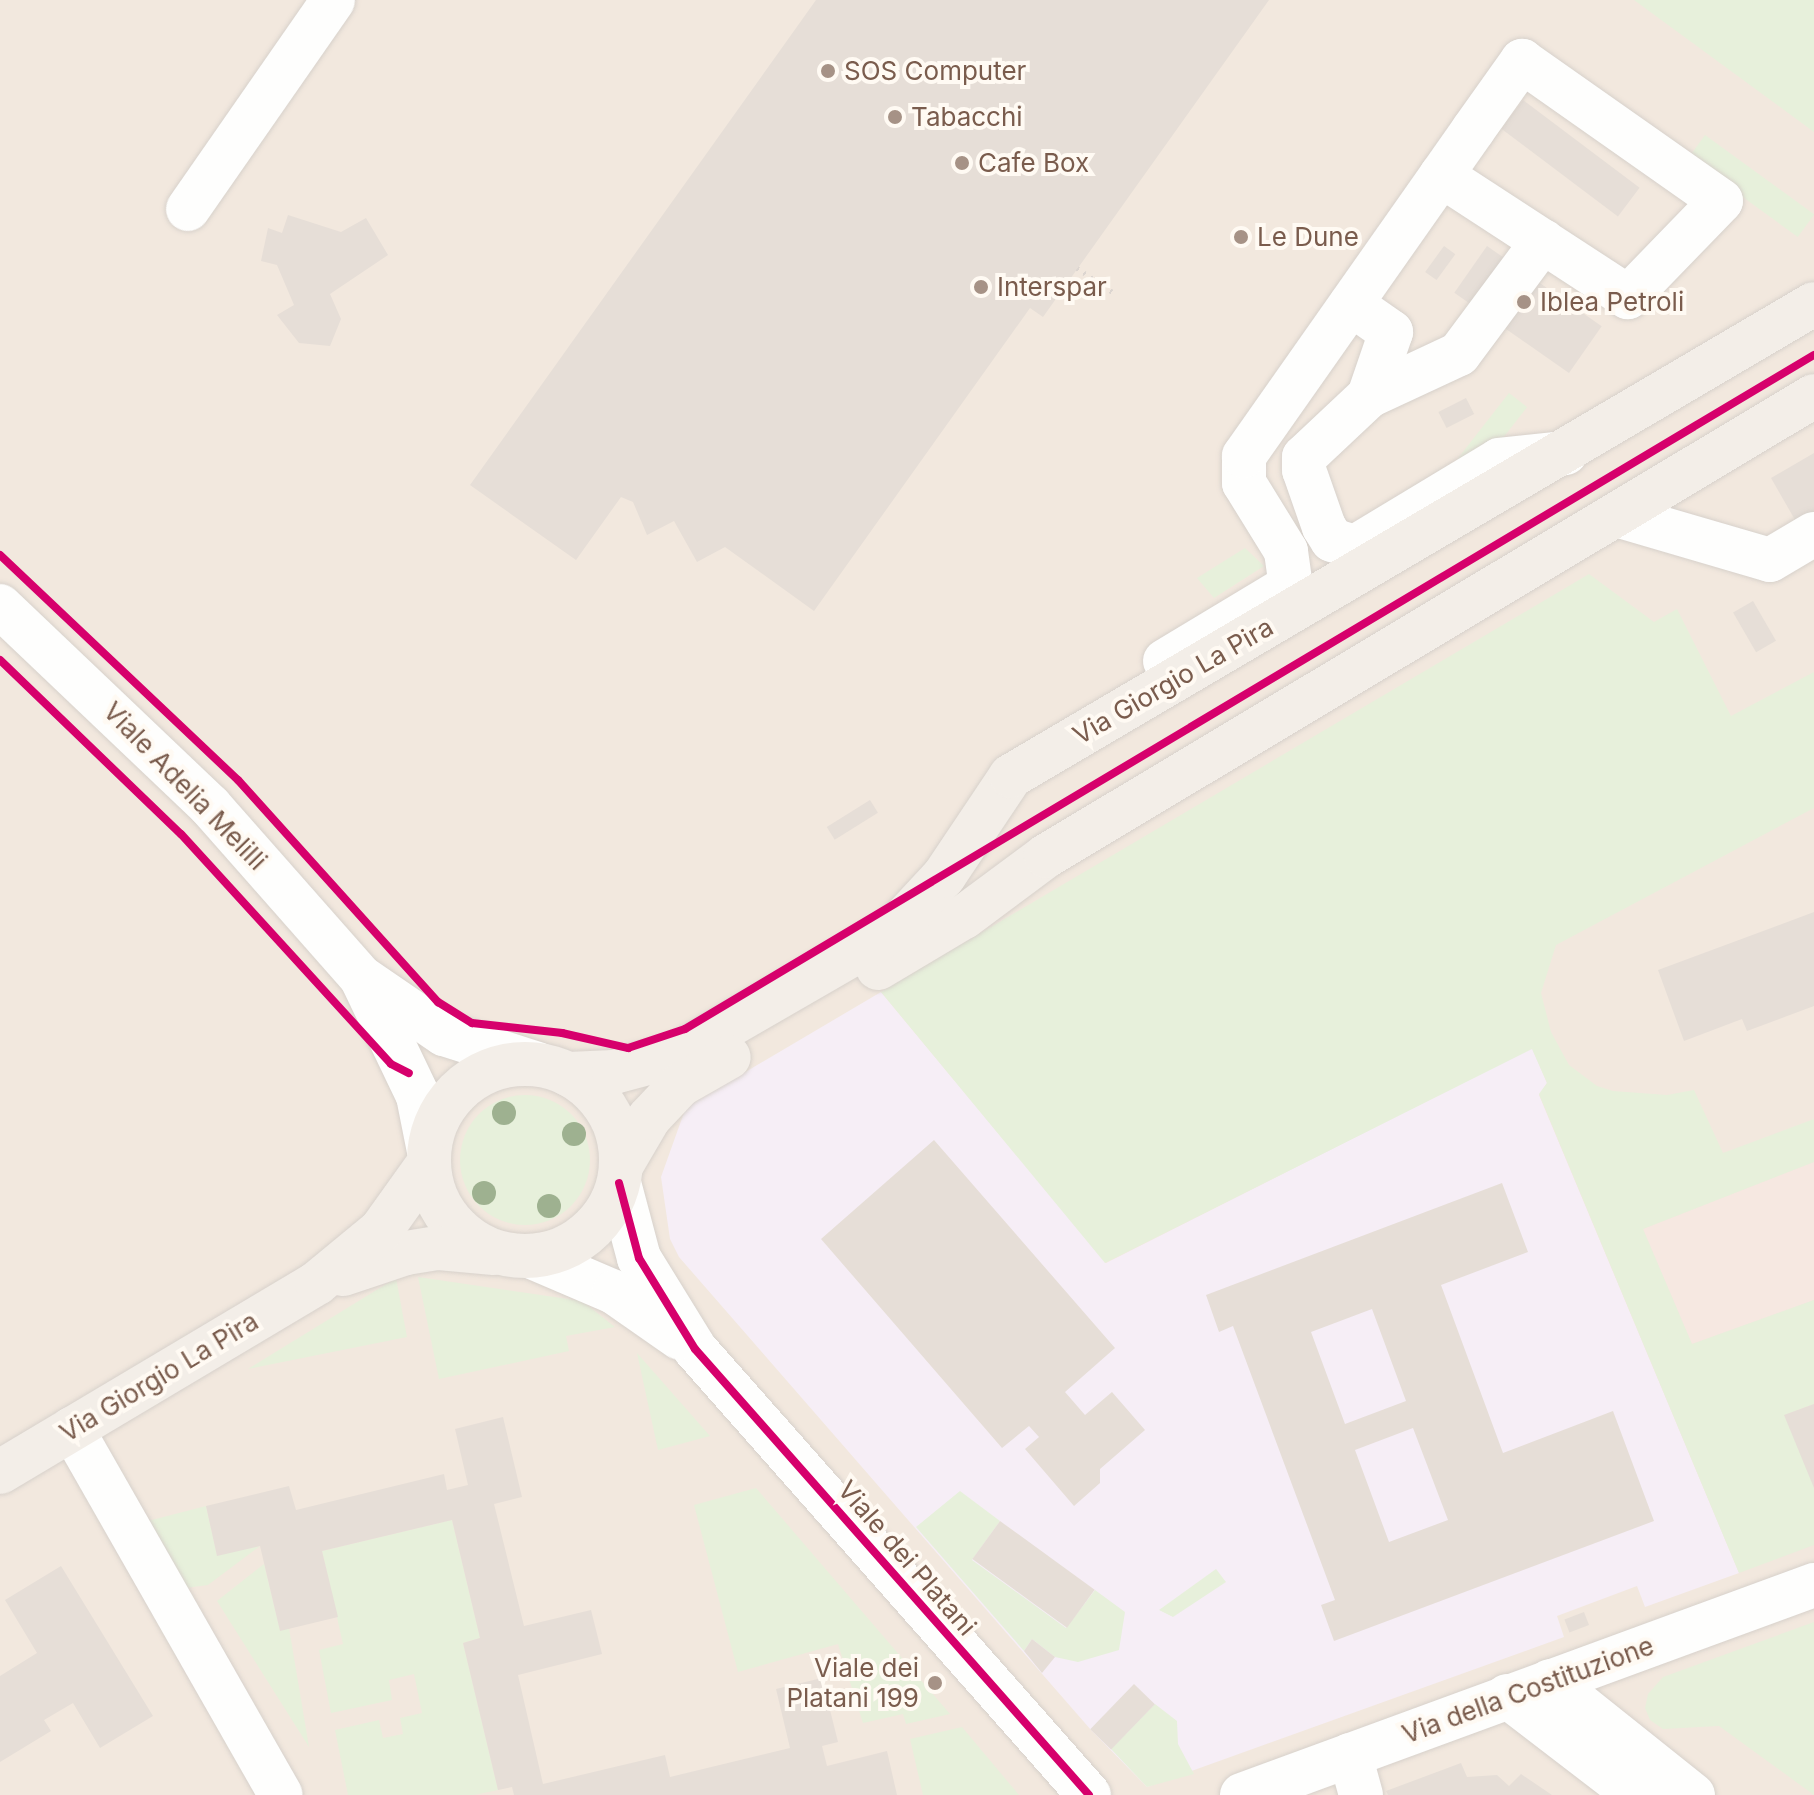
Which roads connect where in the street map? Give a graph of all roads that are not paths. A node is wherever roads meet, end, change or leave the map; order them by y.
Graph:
1 (333, 0) edge
2 (1441, 175) junction
3 (188, 209) dead end
4 (1543, 241) junction
5 (1351, 304) junction
6 (1814, 304) edge
7 (1369, 396) junction
8 (1814, 396) edge
9 (1569, 453) junction
10 (1616, 515) junction
11 (1814, 534) edge
12 (0, 606) edge
13 (1040, 757) junction
14 (361, 977) junction
15 (553, 1069) junction
16 (429, 1157) junction
17 (620, 1175) junction
18 (517, 1256) junction
19 (317, 1283) junction
20 (695, 1349) junction
21 (72, 1429) junction
22 (0, 1472) edge
23 (1814, 1585) edge
24 (1550, 1681) junction
25 (1507, 1696) junction
26 (1356, 1775) edge
27 (281, 1795) edge
28 (1089, 1795) edge
29 (1242, 1795) edge
30 (1636, 1795) edge
31 (1693, 1795) edge

1 - 3 street
2 - 4 street
2 - 4 street
2 - 5 street
4 - 7 street
5 - 7 street
5 - 13 street
6 - 9 main road, Via Giorgio La Pira
7 - 9 street
8 - 10 main road
9 - 13 main road, Via Giorgio La Pira
10 - 11 street
10 - 17 main road
12 - 14 street, Viale Adelia Melilli
13 - 15 main road, Via Giorgio La Pira
14 - 15 street
14 - 16 street
15 - 16 main road
15 - 17 main road
16 - 18 main road
16 - 19 main road
17 - 18 main road
17 - 20 street
18 - 19 main road
18 - 20 street
19 - 21 main road, Via Giorgio La Pira
20 - 28 street, Viale dei Platani
21 - 22 main road, Via Giorgio La Pira
21 - 27 street
23 - 24 street, Via della Costituzione
24 - 25 street, Via della Costituzione
24 - 31 street
25 - 26 street, Via della Costituzione
25 - 30 street
26 - 29 street, Via della Costituzione

